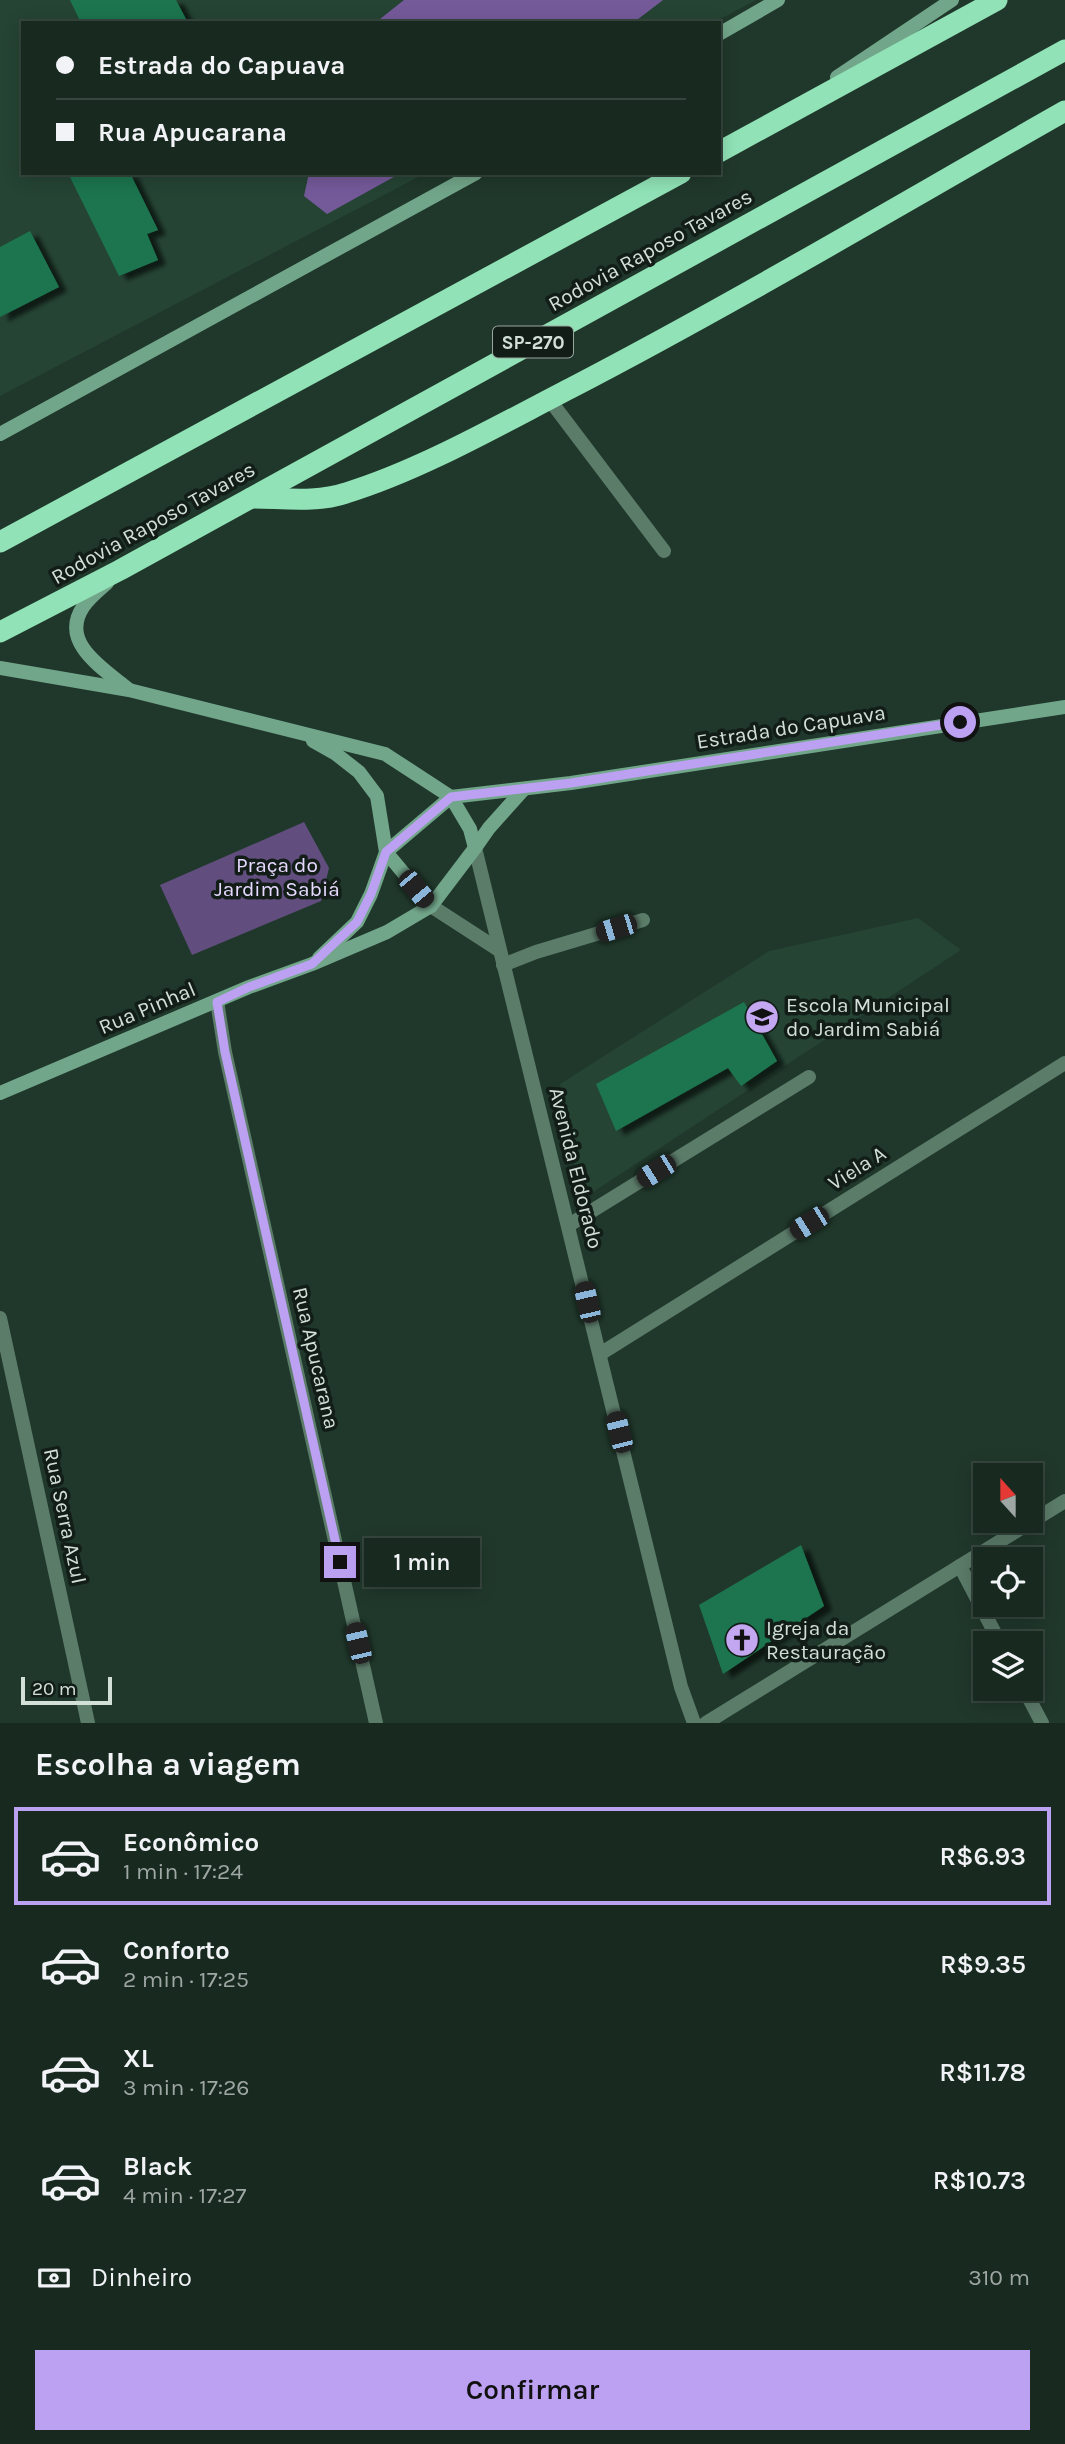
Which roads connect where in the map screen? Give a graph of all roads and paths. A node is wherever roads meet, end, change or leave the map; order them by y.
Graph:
1 (778, 0) edge
2 (952, 0) edge
3 (997, 0) edge
4 (721, 33) edge
5 (1065, 50) edge
6 (1065, 111) edge
7 (751, 135) junction
8 (721, 151) edge
9 (472, 175) edge
10 (677, 175) edge
11 (549, 399) junction
12 (0, 434) edge
13 (249, 499) junction
14 (0, 542) edge
15 (664, 551) dead end
16 (120, 570) junction
17 (0, 632) edge
18 (0, 668) edge
19 (130, 690) junction
20 (1065, 707) edge
21 (300, 734) junction
22 (523, 790) junction
23 (451, 797) junction
24 (475, 848) junction
25 (386, 852) junction
26 (431, 906) junction
27 (643, 920) dead end
28 (499, 950) junction
29 (312, 964) junction
30 (503, 965) junction
31 (217, 1002) junction
32 (1065, 1063) edge
33 (809, 1077) dead end
34 (0, 1093) edge
35 (569, 1225) junction
36 (0, 1318) edge
37 (600, 1354) junction
38 (1065, 1501) edge
39 (960, 1566) junction
40 (994, 1631) edge
41 (1030, 1701) edge
42 (88, 1723) edge
43 (376, 1723) edge
44 (694, 1723) edge
45 (706, 1723) edge
46 (1042, 1723) edge

1 - 4 main road
2 - 7 main road
3 - 7 highway
5 - 13 highway, Rodovia Raposo Tavares / SP-270
6 - 11 highway
7 - 8 highway
9 - 12 main road
10 - 14 highway
11 - 13 highway
11 - 15 street
13 - 16 highway, Rodovia Raposo Tavares / SP-270
16 - 17 highway, Rodovia Raposo Tavares / SP-270
16 - 19 main road
18 - 19 main road
19 - 21 main road
20 - 22 main road, Estrada do Capuava
21 - 23 main road
21 - 25 main road
22 - 23 main road, Estrada do Capuava
22 - 24 main road
23 - 24 main road
23 - 25 main road
24 - 26 main road
24 - 28 street, Avenida Eldorado
25 - 26 main road
25 - 29 main road
26 - 28 street
26 - 29 main road, Rua Pinhal
27 - 30 street
28 - 30 street, Avenida Eldorado
29 - 31 main road, Rua Pinhal
30 - 35 street, Avenida Eldorado
31 - 34 main road, Rua Pinhal
31 - 43 street, Rua Apucarana
32 - 37 street, Viela A
33 - 35 street
35 - 37 street, Avenida Eldorado
36 - 42 street, Rua Serra Azul
37 - 44 street, Avenida Eldorado
38 - 39 street
39 - 40 street
39 - 45 street
41 - 46 street

